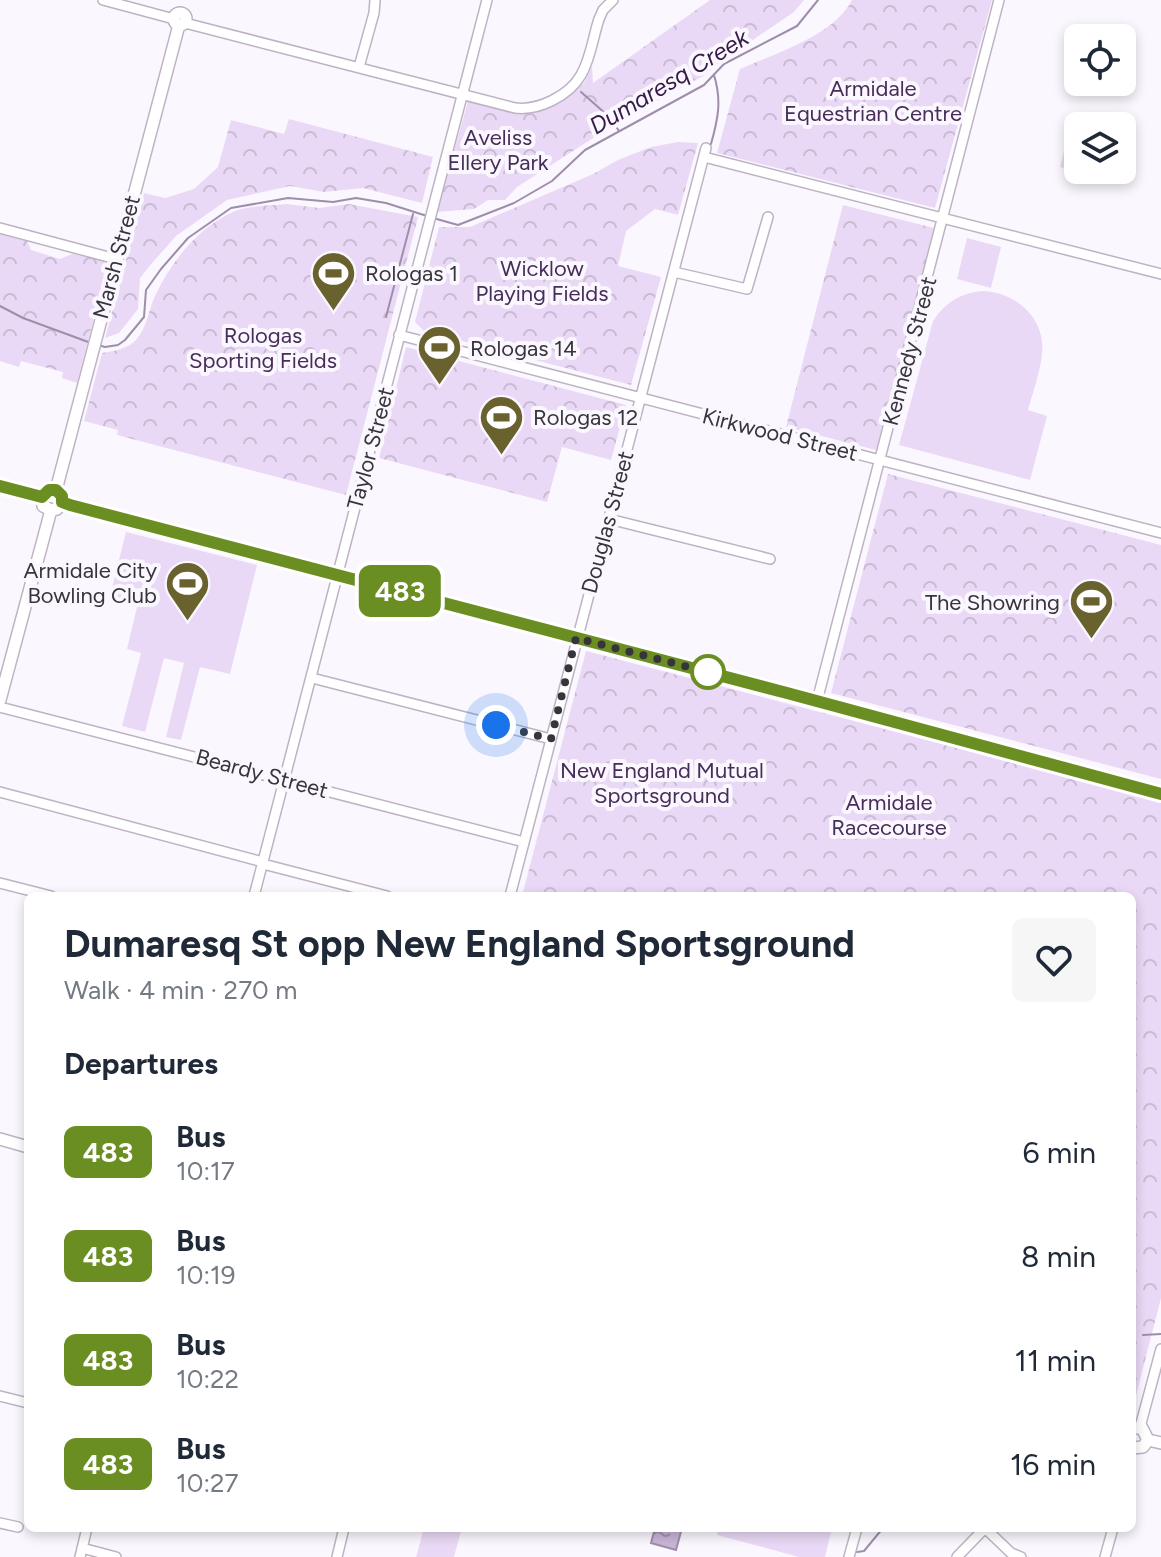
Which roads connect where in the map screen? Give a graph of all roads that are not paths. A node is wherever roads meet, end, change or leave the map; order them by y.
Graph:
1 (103, 0) edge
2 (182, 0) edge
3 (375, 0) edge
4 (487, 0) edge
5 (613, 0) edge
6 (999, 0) edge
7 (179, 20) junction
8 (359, 67) junction
9 (462, 93) junction
10 (768, 217) dead end
11 (943, 218) junction
12 (0, 228) edge
13 (116, 259) junction
14 (674, 272) junction
15 (1161, 274) edge
16 (399, 335) junction
17 (639, 398) junction
18 (880, 460) junction
19 (0, 485) edge
20 (56, 490) junction
21 (42, 497) junction
22 (62, 502) junction
23 (51, 510) junction
24 (609, 519) junction
25 (1161, 533) edge
26 (770, 559) dead end
27 (336, 575) junction
28 (576, 638) junction
29 (312, 678) junction
30 (0, 700) edge
31 (817, 701) junction
32 (0, 707) edge
33 (551, 739) junction
34 (284, 778) junction
35 (0, 792) edge
36 (1161, 794) edge
37 (524, 842) junction
38 (263, 863) junction
39 (0, 883) edge
40 (35, 892) edge
41 (255, 892) edge
42 (372, 892) edge
43 (511, 892) edge
44 (0, 1139) edge
45 (24, 1146) edge
46 (1161, 1349) edge
47 (0, 1396) edge
48 (24, 1402) edge
49 (1136, 1428) edge
50 (1148, 1440) junction
51 (1161, 1443) edge
52 (1136, 1450) edge
53 (0, 1523) edge
54 (18, 1527) dead end
55 (86, 1532) edge
56 (343, 1532) edge
57 (856, 1532) edge
58 (981, 1532) edge
59 (989, 1532) edge
60 (1112, 1532) edge
61 (81, 1552) edge
62 (116, 1557) edge
63 (337, 1557) edge
64 (849, 1557) edge
65 (957, 1557) edge
66 (1021, 1557) edge
67 (1105, 1557) edge

1 - 7 street
2 - 7 main road, Marsh Street
3 - 8 street
4 - 9 street, Taylor Street
5 - 9 street
6 - 11 street, Kennedy Street
7 - 8 street
7 - 13 main road, Marsh Street
8 - 9 street
9 - 16 street, Taylor Street
10 - 14 street
11 - 14 street, Douglas Street
11 - 15 street
11 - 18 street, Kennedy Street
12 - 13 street
13 - 20 main road, Marsh Street
14 - 17 street, Douglas Street
16 - 17 street, Kirkwood Street
16 - 27 street, Taylor Street
17 - 18 street, Kirkwood Street
17 - 24 street, Douglas Street
18 - 25 street, Kirkwood Street
18 - 31 street, Kennedy Street
19 - 21 street
20 - 21 main road
20 - 22 main road
21 - 23 main road
22 - 23 main road
22 - 27 street
23 - 30 main road
24 - 26 street
24 - 28 street, Douglas Street
27 - 28 street
27 - 29 street, Taylor Street
28 - 31 street
28 - 33 street, Douglas Street
29 - 33 street
29 - 34 street, Taylor Street
31 - 36 street
32 - 34 street, Beardy Street
33 - 37 street, Douglas Street
34 - 37 street, Beardy Street
34 - 38 street, Taylor Street
35 - 38 street
37 - 43 street, Douglas Street
38 - 41 street, Taylor Street
38 - 42 street
39 - 40 street
44 - 45 main road
46 - 49 street
47 - 48 street
49 - 50 main road
50 - 51 main road
50 - 52 main road
53 - 54 street
55 - 61 street
56 - 63 street
57 - 64 street
58 - 65 street
59 - 66 street
60 - 67 street
61 - 62 street

